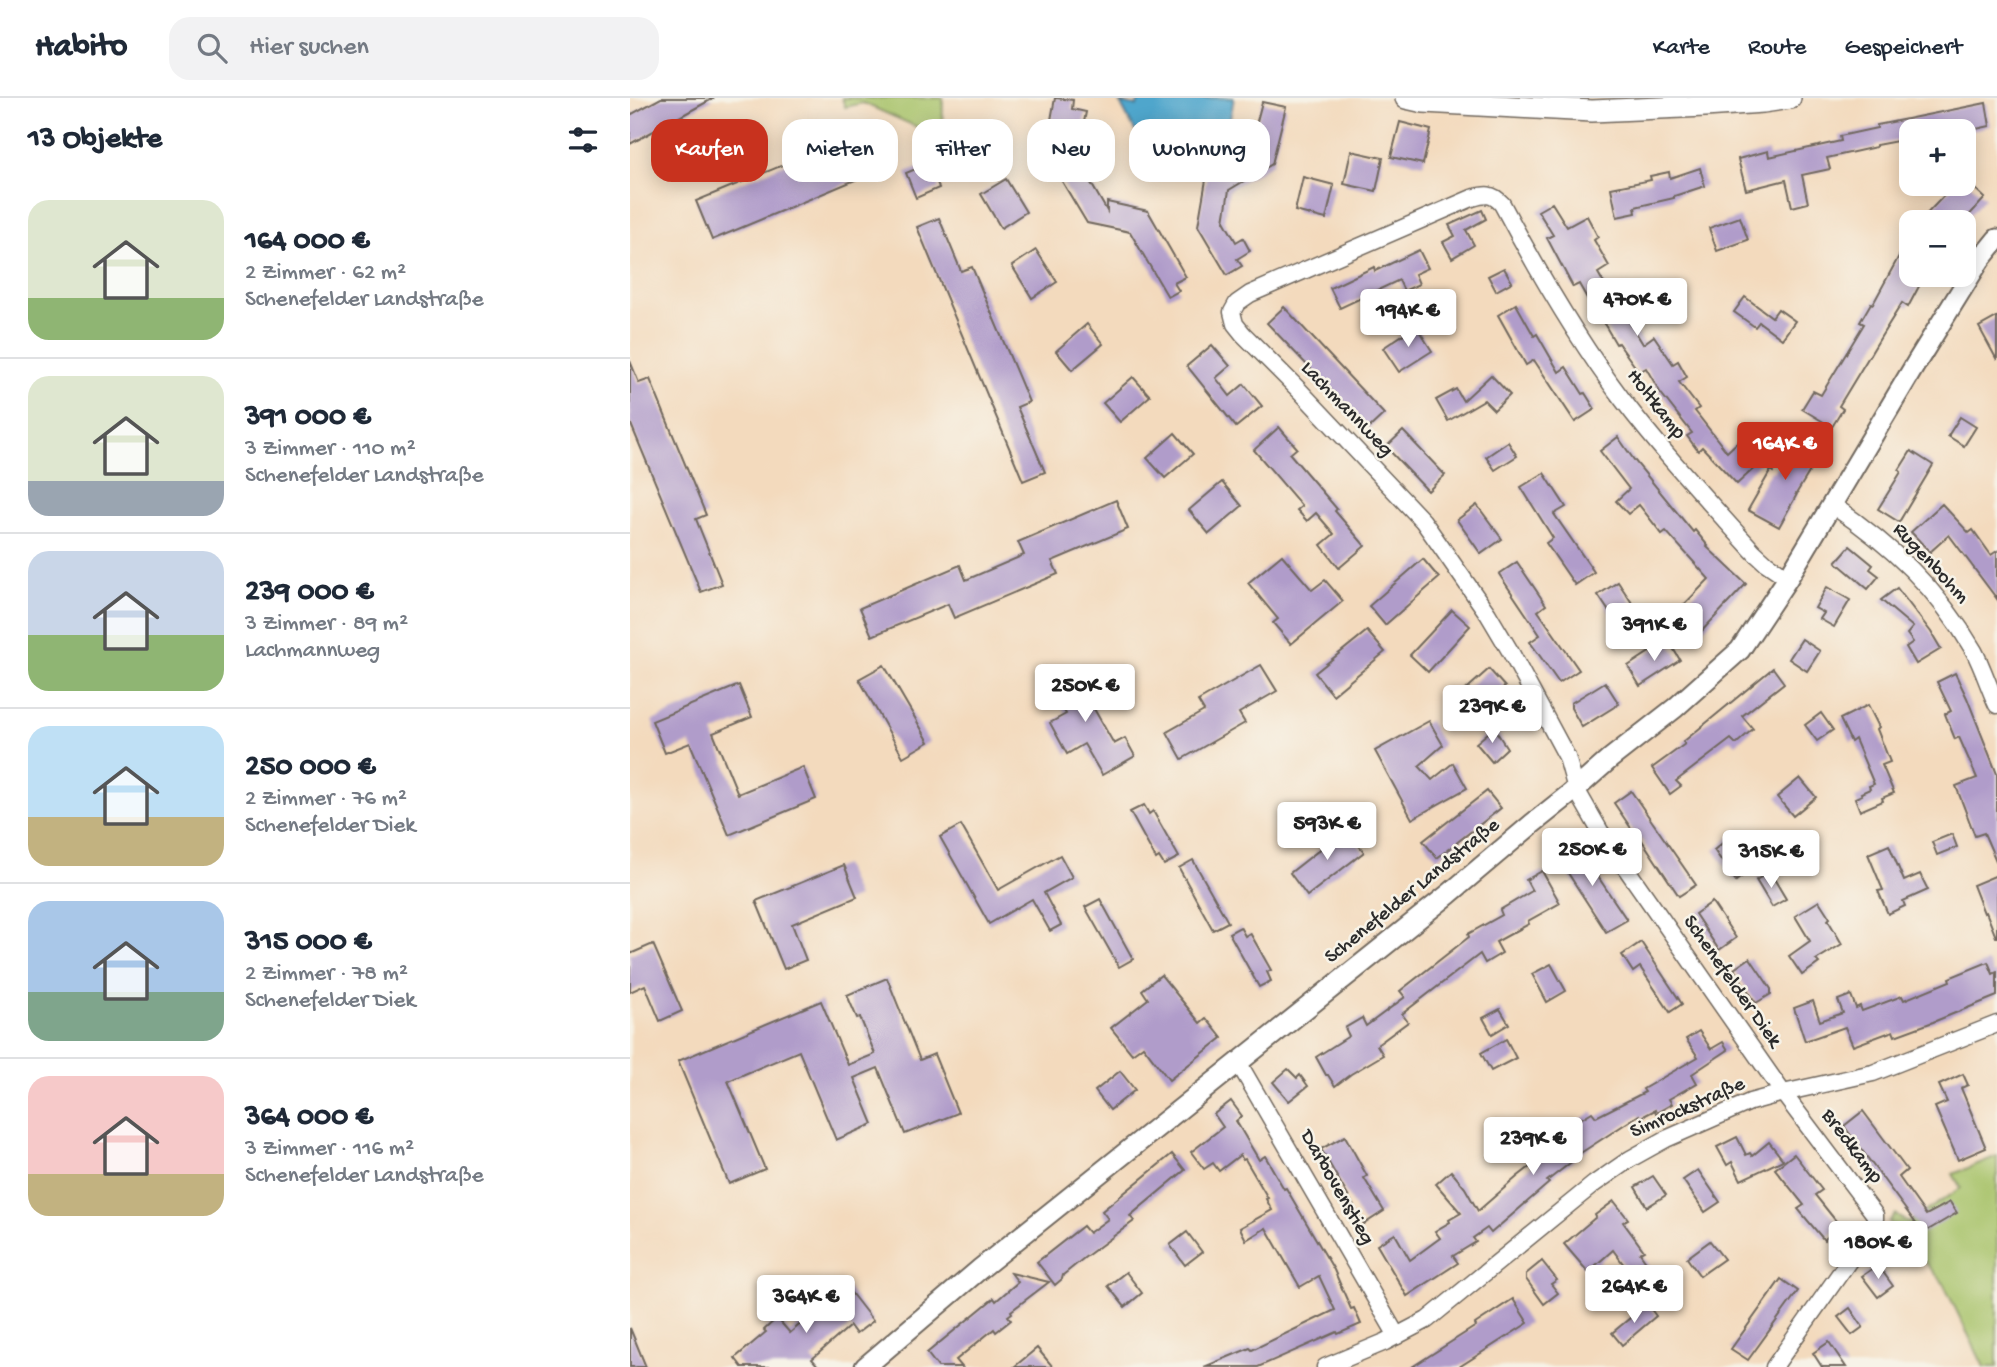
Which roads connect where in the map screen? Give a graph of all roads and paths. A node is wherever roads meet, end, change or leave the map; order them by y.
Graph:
1 (1406, 98) edge
2 (1497, 98) edge
3 (1790, 98) edge
4 (1539, 103) edge
5 (1496, 197) joint
6 (1997, 239) edge
7 (1832, 505) junction
8 (1788, 578) junction
9 (1997, 705) edge
10 (1576, 789) junction
11 (1997, 1024) edge
12 (1238, 1062) junction
13 (1783, 1093) junction
14 (1397, 1336) junction
15 (865, 1367) edge
16 (1325, 1367) edge
17 (1774, 1367) edge

1 - 4 main road
2 - 4 main road
3 - 4 main road
5 - 8 street, Holtkamp
5 - 10 street, Lachmannweg
6 - 7 street, Schenefelder Landstraße
7 - 8 street, Schenefelder Landstraße
7 - 9 street, Rugenbohm
8 - 10 street, Schenefelder Landstraße
10 - 12 street, Schenefelder Landstraße
10 - 13 street, Schenefelder Diek
11 - 13 street, Simrockstraße
12 - 14 street, Darbovenstieg
12 - 15 street, Schenefelder Landstraße
13 - 14 street, Simrockstraße
13 - 17 street, Bredkamp
14 - 16 street, Simrockstraße

